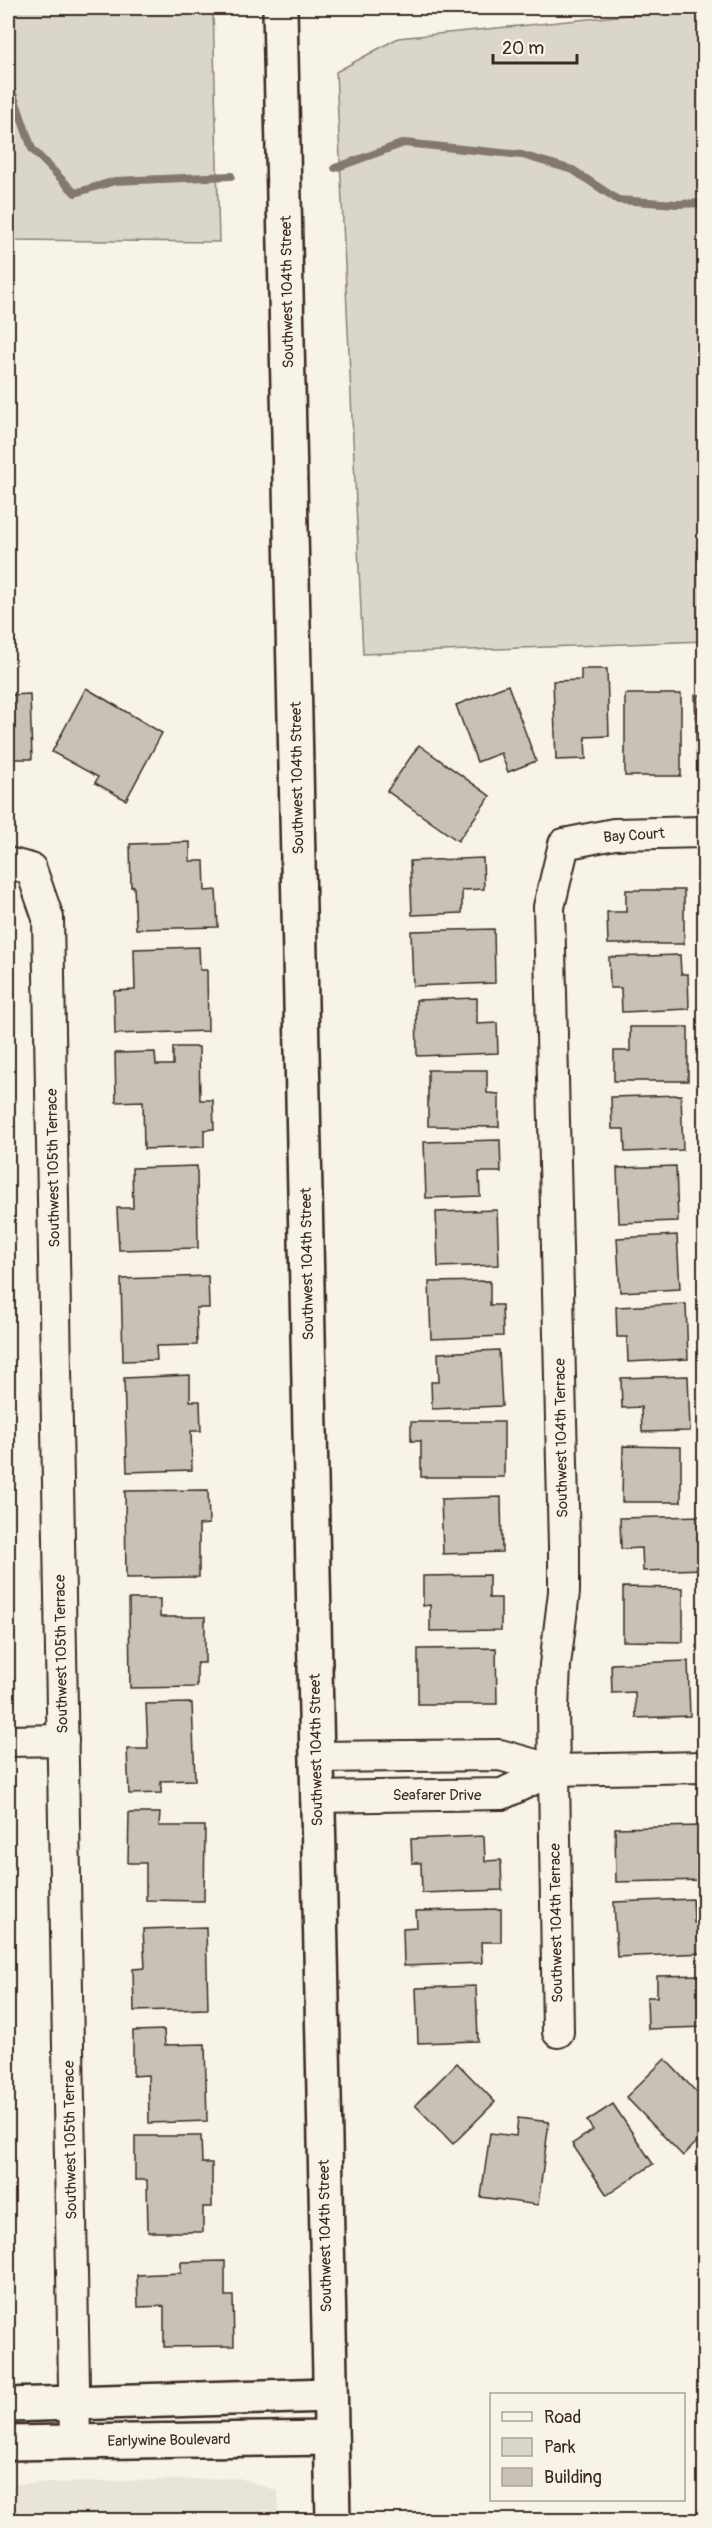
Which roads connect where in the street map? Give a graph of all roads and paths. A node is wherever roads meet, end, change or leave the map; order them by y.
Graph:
1 (280, 8) edge
2 (705, 832) edge
3 (564, 844) joint
4 (19, 866) edge
5 (63, 1740) junction
6 (8, 1741) edge
7 (316, 1757) junction
8 (705, 1767) edge
9 (553, 1770) junction
10 (316, 1797) junction
11 (558, 2032) dead end
12 (329, 2395) junction
13 (75, 2403) junction
14 (8, 2405) edge
15 (331, 2438) junction
16 (75, 2442) junction
17 (8, 2443) edge
18 (333, 2520) edge

1 - 7 main road, Southwest 104th Street
2 - 3 street, Bay Court
3 - 9 street, Southwest 104th Terrace
4 - 5 street, Southwest 105th Terrace
5 - 6 street
5 - 13 street, Southwest 105th Terrace
7 - 9 street, Seafarer Drive
7 - 10 main road, Southwest 104th Street
8 - 9 street, Seafarer Drive
9 - 10 street, Seafarer Drive
9 - 11 street, Southwest 104th Terrace
10 - 12 main road, Southwest 104th Street
12 - 13 main road
12 - 15 main road, Southwest 104th Street
13 - 14 main road
13 - 16 street, Southwest 105th Terrace
15 - 16 main road, Earlywine Boulevard
15 - 18 main road, Southwest 104th Street
16 - 17 main road, Earlywine Boulevard

